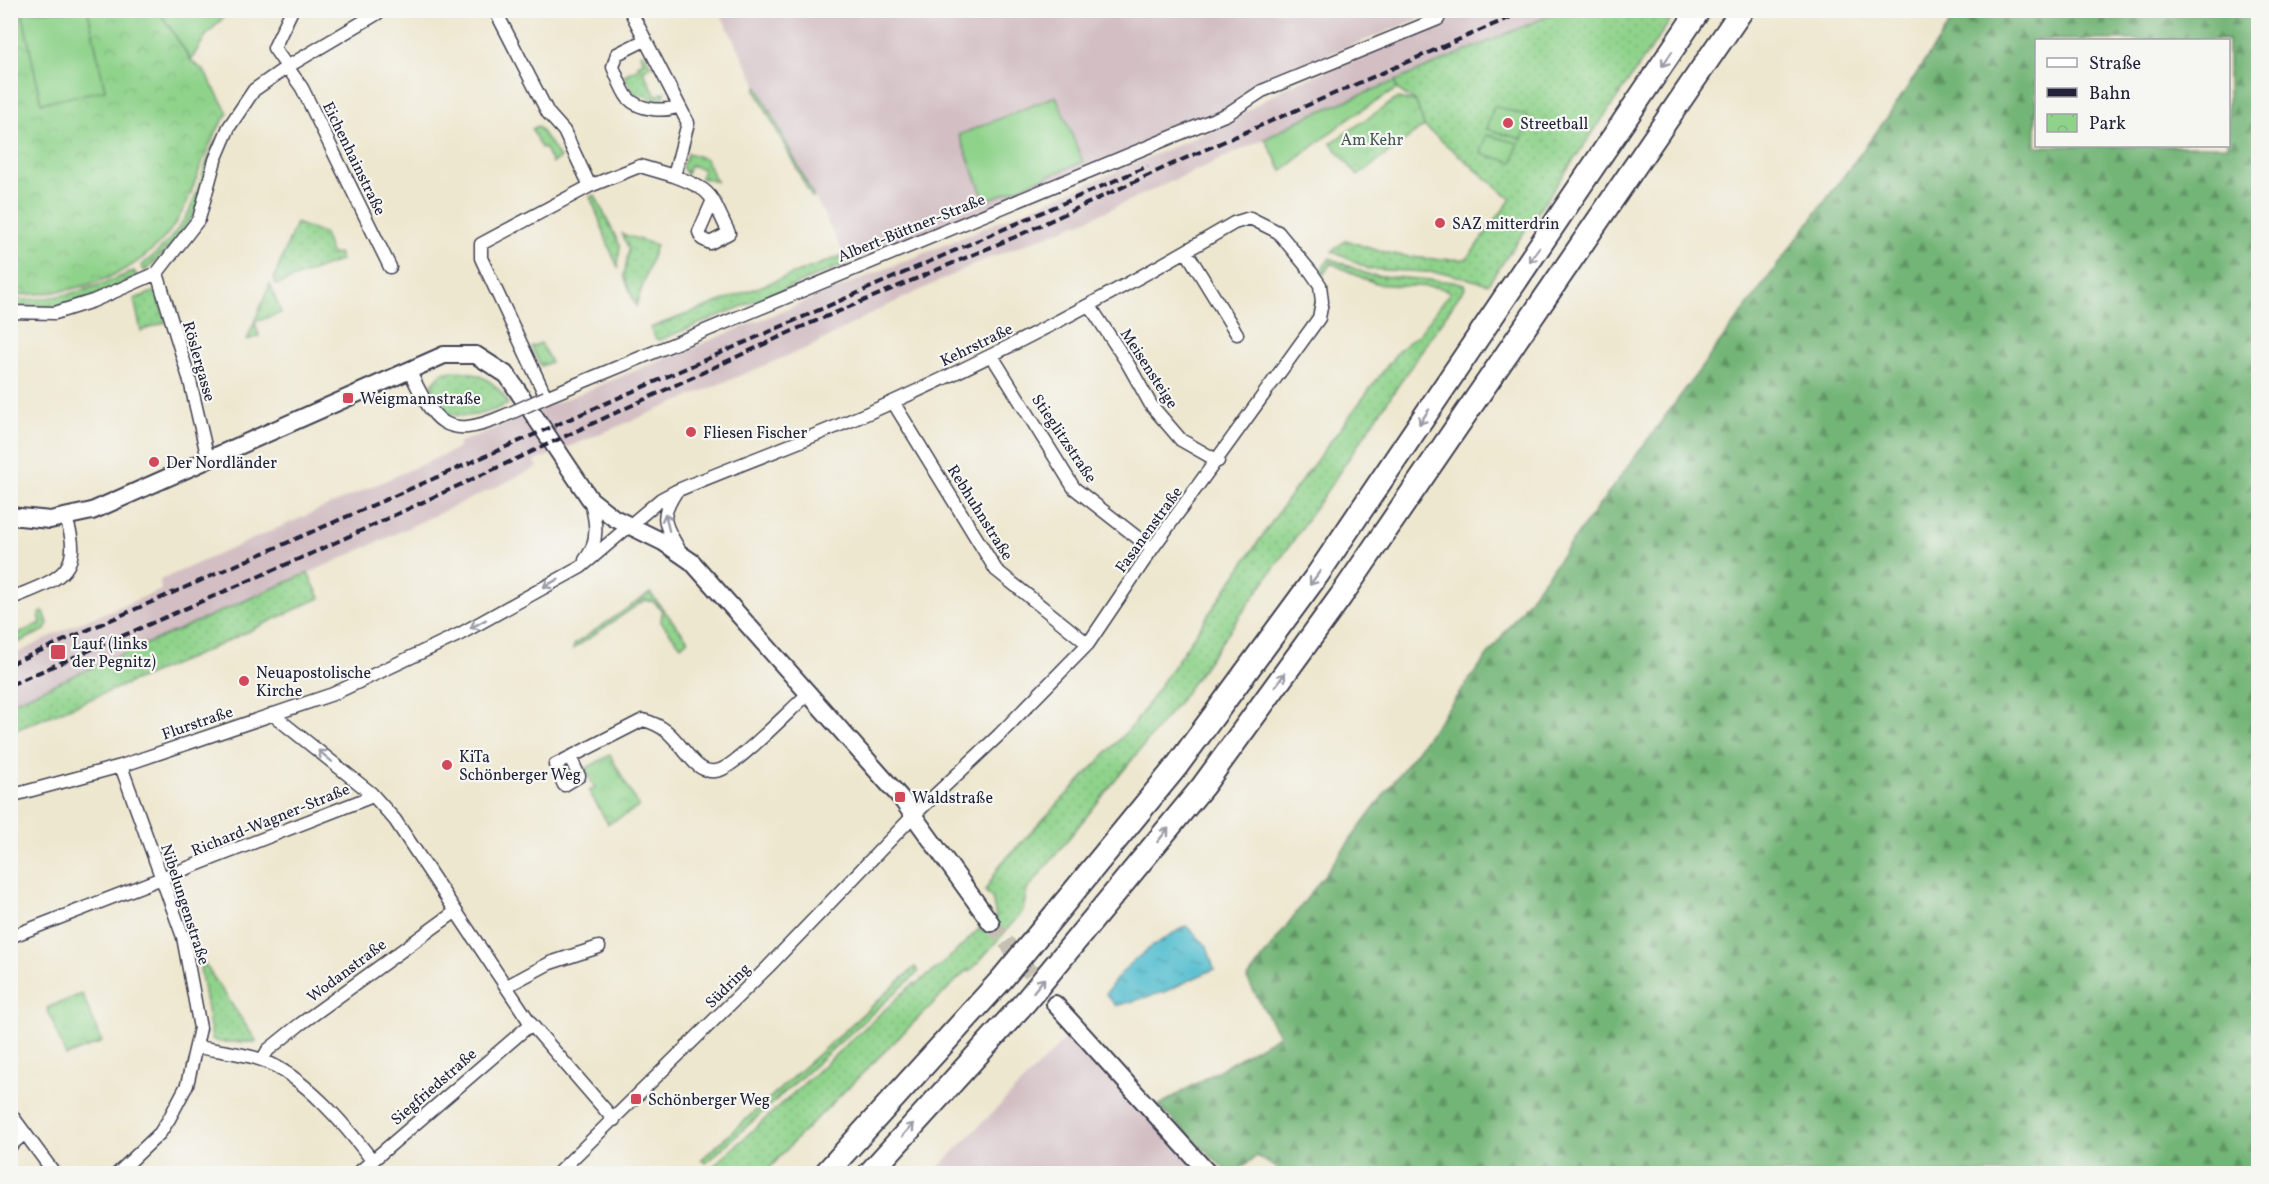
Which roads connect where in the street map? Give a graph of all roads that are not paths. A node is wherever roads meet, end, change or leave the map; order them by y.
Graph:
1 (292, 10) edge
2 (383, 10) edge
3 (495, 10) edge
4 (630, 10) edge
5 (1442, 10) edge
6 (1699, 10) edge
7 (1742, 10) edge
8 (645, 40) junction
9 (286, 67) junction
10 (679, 106) junction
11 (674, 176) junction
12 (591, 186) junction
13 (713, 200) dead end
14 (1278, 232) joint
15 (1186, 251) junction
16 (390, 267) dead end
17 (157, 273) junction
18 (1090, 306) junction
19 (10, 312) edge
20 (1237, 334) dead end
21 (992, 356) junction
22 (409, 370) junction
23 (546, 397) junction
24 (893, 402) junction
25 (208, 459) junction
26 (1218, 461) junction
27 (676, 491) junction
28 (590, 499) junction
29 (10, 516) edge
30 (66, 519) junction
31 (632, 525) junction
32 (1152, 549) junction
33 (681, 553) junction
34 (580, 567) junction
35 (10, 599) edge
36 (1088, 644) junction
37 (808, 694) junction
38 (272, 714) junction
39 (570, 757) dead end
40 (121, 766) junction
41 (371, 793) junction
42 (10, 796) edge
43 (914, 815) junction
44 (161, 879) junction
45 (455, 912) junction
46 (991, 923) tunnel mouth
47 (10, 937) edge
48 (599, 947) dead end
49 (507, 986) junction
50 (1055, 1004) tunnel mouth
51 (531, 1024) junction
52 (198, 1047) junction
53 (262, 1060) junction
54 (10, 1113) edge
55 (614, 1120) junction
56 (26, 1133) junction
57 (10, 1146) edge
58 (372, 1160) junction
59 (55, 1173) edge
60 (117, 1173) edge
61 (357, 1173) edge
62 (557, 1173) edge
63 (825, 1173) edge
64 (869, 1173) edge
65 (1209, 1173) edge

1 - 9 street, Eichenhainstraße
2 - 9 street
3 - 12 street
4 - 8 street
5 - 23 street, Albert-Büttner-Straße
6 -> 63 highway
64 -> 7 highway
8 - 10 street
8 - 10 street
9 - 16 street, Eichenhainstraße
9 - 17 street
10 - 11 street
11 - 12 street
11 - 13 street
12 - 23 street
14 - 15 street, Kehrstraße
14 - 26 street, Fasanenstraße
15 - 18 street, Kehrstraße
15 - 20 street
17 - 19 street
17 - 25 street, Röslergasse
18 - 21 street, Kehrstraße
18 - 26 street, Meisensteige
21 - 24 street, Kehrstraße
21 - 32 street, Stieglitzstraße
22 - 23 street, Albert-Büttner-Straße, bridge
22 - 25 street
22 - 28 street
24 - 27 street, Kehrstraße
24 - 36 street, Rebhuhnstraße
25 - 30 street
26 - 32 street, Fasanenstraße
27 - 31 street, Kehrstraße
33 -> 27 street
28 - 31 street
28 - 34 street
29 - 30 street
30 - 35 street
31 - 33 street
31 - 34 street, Flurstraße
32 - 36 street, Fasanenstraße
33 - 37 street
34 -> 38 street, Flurstraße
36 - 43 street, Fasanenstraße
37 - 39 street
37 - 43 street
38 - 40 street, Flurstraße
41 -> 38 street
40 - 42 street, Flurstraße
40 - 44 street, Nibelungenstraße
41 - 44 street, Richard-Wagner-Straße
41 - 45 street
43 - 46 street
43 - 55 street, Südring
44 - 47 street, Richard-Wagner-Straße
44 - 52 street, Nibelungenstraße
45 - 49 street
45 - 53 street, Wodanstraße
48 - 49 street
49 - 51 street
50 - 65 street
51 - 55 street
51 - 58 street, Siegfriedstraße
52 - 53 street
52 - 60 street, Nibelungenstraße
53 - 58 street
54 - 56 street
55 - 62 street, Südring
56 - 57 street
56 - 59 street
58 - 61 street, Siegfriedstraße

